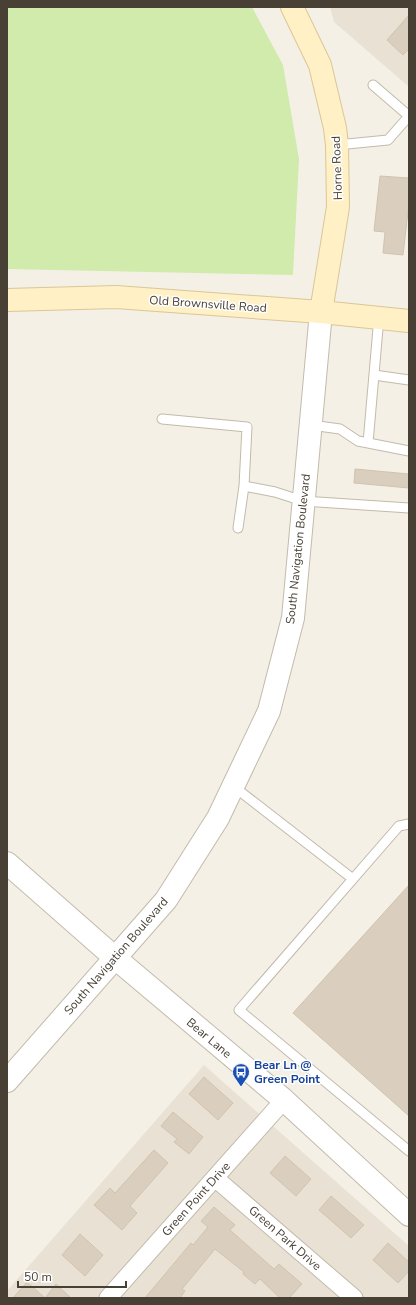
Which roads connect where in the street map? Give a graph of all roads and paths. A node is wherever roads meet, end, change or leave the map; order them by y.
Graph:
1 (292, 7) edge
2 (373, 85) dead end
3 (337, 145) junction
4 (7, 300) edge
5 (321, 312) junction
6 (380, 317) junction
7 (409, 321) edge
8 (374, 375) junction
9 (409, 380) edge
10 (162, 419) dead end
11 (310, 425) junction
12 (368, 442) junction
13 (409, 451) edge
14 (244, 486) junction
15 (304, 501) junction
16 (409, 508) edge
17 (238, 528) dead end
18 (233, 786) junction
19 (409, 824) edge
20 (7, 863) edge
21 (353, 879) junction
22 (114, 957) junction
23 (7, 1081) edge
24 (284, 1100) junction
25 (409, 1151) edge
26 (215, 1178) junction
27 (409, 1215) edge
28 (108, 1298) edge
29 (354, 1298) edge

1 - 3 main road, Horne Road
2 - 3 lane
3 - 5 main road, Horne Road
4 - 5 main road, Old Brownsville Road
5 - 6 main road, Old Brownsville Road
5 - 11 street, South Navigation Boulevard
6 - 7 main road, Old Brownsville Road
6 - 8 lane
8 - 9 lane
8 - 12 lane
10 - 14 lane
11 - 12 lane
11 - 15 street, South Navigation Boulevard
12 - 13 lane
14 - 15 lane
14 - 17 lane
15 - 16 lane
15 - 18 street, South Navigation Boulevard
18 - 21 lane
18 - 22 street, South Navigation Boulevard
19 - 21 lane
20 - 22 street, Bear Lane
21 - 25 lane
22 - 23 street, South Navigation Boulevard
22 - 24 street, Bear Lane
24 - 26 street, Green Point Drive
24 - 27 street, Bear Lane
26 - 28 street, Green Point Drive
26 - 29 street, Green Park Drive

